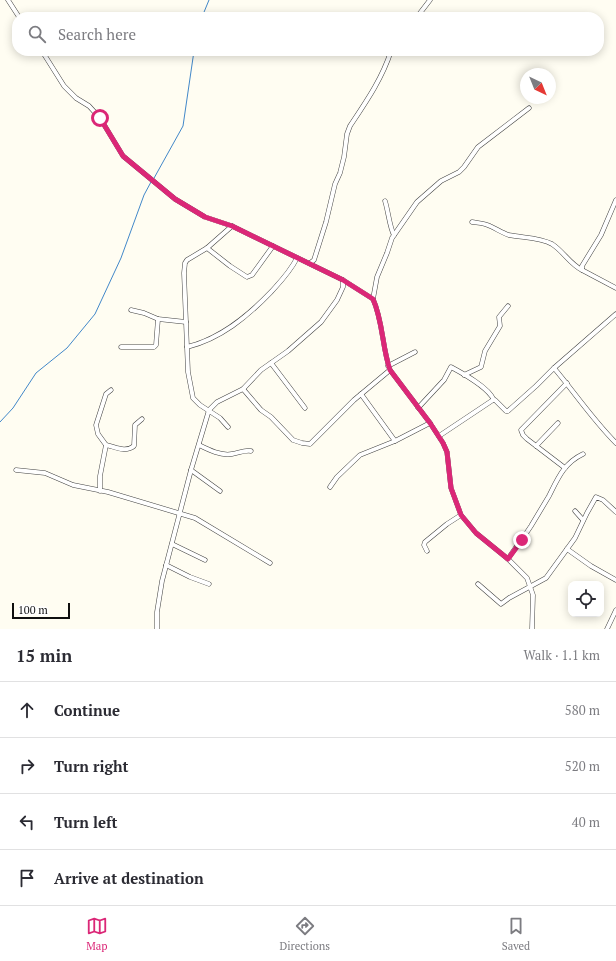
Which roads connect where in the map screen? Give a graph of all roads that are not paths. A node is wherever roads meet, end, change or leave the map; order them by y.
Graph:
1 (8, 0) edge
2 (430, 0) edge
3 (16, 12) edge
4 (421, 12) edge
5 (45, 56) edge
6 (389, 56) edge
7 (529, 108) dead end
8 (616, 200) edge
9 (385, 201) dead end
10 (472, 222) dead end
11 (232, 226) junction
12 (394, 235) junction
13 (273, 246) junction
14 (208, 248) junction
15 (297, 258) junction
16 (312, 262) junction
17 (582, 270) junction
18 (343, 280) junction
19 (351, 285) junction
20 (343, 287) junction
21 (616, 288) edge
22 (373, 299) junction
23 (508, 306) dead end
24 (131, 310) dead end
25 (616, 314) edge
26 (158, 319) junction
27 (186, 322) junction
28 (121, 347) dead end
29 (187, 347) junction
30 (415, 352) dead end
31 (271, 363) junction
32 (389, 368) junction
33 (554, 368) junction
34 (464, 375) junction
35 (567, 383) junction
36 (243, 389) junction
37 (111, 390) dead end
38 (361, 394) junction
39 (494, 400) junction
40 (305, 408) dead end
41 (418, 408) junction
42 (209, 410) junction
43 (142, 419) dead end
44 (430, 423) junction
45 (558, 423) dead end
46 (228, 428) dead end
47 (439, 436) junction
48 (395, 441) junction
49 (616, 443) edge
50 (199, 445) junction
51 (106, 446) junction
52 (536, 446) junction
53 (251, 451) dead end
54 (584, 454) dead end
55 (565, 468) junction
56 (16, 470) dead end
57 (191, 470) junction
58 (330, 487) dead end
59 (100, 491) junction
60 (220, 491) dead end
61 (575, 511) dead end
62 (616, 512) edge
63 (179, 513) junction
64 (461, 515) junction
65 (584, 520) junction
66 (172, 544) junction
67 (567, 549) junction
68 (427, 551) dead end
69 (508, 559) junction
70 (205, 560) dead end
71 (270, 563) dead end
72 (166, 565) junction
73 (616, 580) edge
74 (209, 584) dead end
75 (478, 584) dead end
76 (531, 587) junction
77 (616, 610) edge
78 (157, 629) edge
79 (532, 629) edge
80 (607, 629) edge

1 - 3 street
2 - 4 street
5 - 11 street
6 - 16 street
7 - 12 street
8 - 17 street
9 - 12 street
10 - 17 street
11 - 13 street
11 - 14 street
12 - 22 street
13 - 14 street
13 - 15 street
14 - 27 street
15 - 16 street
15 - 29 street
16 - 18 street
17 - 21 street
18 - 19 street
18 - 20 street
19 - 20 street
19 - 22 street
20 - 31 street
22 - 32 street
23 - 34 street
24 - 26 street
25 - 33 street
26 - 27 street
26 - 28 street
27 - 29 street
29 - 42 street
30 - 32 street
31 - 36 street
31 - 40 street
32 - 38 street
32 - 41 street
33 - 35 street
33 - 39 street
34 - 39 street
34 - 41 street
35 - 49 street
35 - 52 street
36 - 38 street
36 - 42 street
37 - 51 street
38 - 48 street
39 - 47 street
41 - 44 street
42 - 46 street
42 - 50 street
43 - 51 street
44 - 47 street
44 - 48 street
45 - 52 street
47 - 64 street
48 - 58 street
50 - 53 street
50 - 57 street
51 - 59 street
52 - 55 street
54 - 55 street
55 - 69 street
56 - 59 street
57 - 60 street
57 - 63 street
59 - 63 street
61 - 65 street
62 - 65 street
63 - 66 street
63 - 71 street
64 - 68 street
64 - 69 street
65 - 67 street
66 - 70 street
66 - 72 street
67 - 73 street
67 - 76 street
69 - 76 street
72 - 74 street
72 - 78 street
75 - 76 street
76 - 79 street
77 - 80 street

